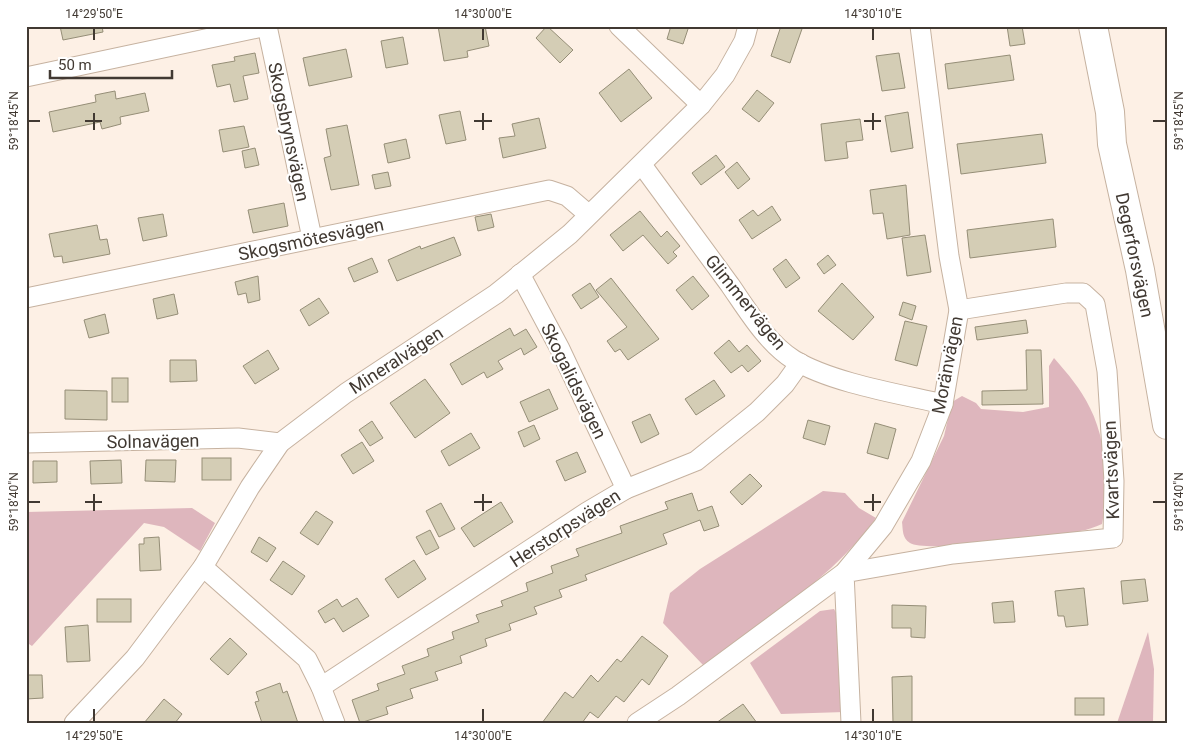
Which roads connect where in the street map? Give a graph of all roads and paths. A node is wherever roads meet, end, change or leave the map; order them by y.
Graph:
1 (267, 26) edge
2 (619, 26) edge
3 (748, 26) edge
4 (920, 26) edge
5 (1076, 26) edge
6 (1093, 26) edge
7 (26, 77) edge
8 (701, 105) junction
9 (1112, 144) junction
10 (642, 165) junction
11 (588, 214) junction
12 (312, 238) junction
13 (520, 274) junction
14 (26, 298) edge
15 (959, 310) junction
16 (800, 363) junction
17 (943, 404) junction
18 (1167, 424) edge
19 (26, 443) edge
20 (280, 443) junction
21 (626, 489) junction
22 (203, 567) junction
23 (844, 572) junction
24 (321, 687) junction
25 (74, 723) edge
26 (335, 723) edge
27 (637, 723) edge
28 (851, 723) edge

1 - 7 street
1 - 12 street, Skogsbrynsvägen
2 - 8 street
3 - 8 street, Mineralvägen
4 - 15 street, Moränvägen
5 - 9 main road, Degerforsvägen
6 - 9 main road, Degerforsvägen
8 - 10 street, Mineralvägen
9 - 18 main road, Degerforsvägen
10 - 11 street, Mineralvägen
10 - 16 street, Glimmervägen
11 - 12 street, Skogsmötesvägen
11 - 13 street, Mineralvägen
12 - 14 street, Skogsmötesvägen
13 - 20 street, Mineralvägen
13 - 21 street, Skogalidsvägen
15 - 17 street, Moränvägen
15 - 23 street, Kvartsvägen
16 - 17 street, Glimmervägen
16 - 21 street, Herstorpsvägen
17 - 23 street, Moränvägen
19 - 20 street, Solnavägen
20 - 22 street, Mineralvägen
21 - 24 street, Herstorpsvägen
22 - 24 street
22 - 25 street, Mineralvägen
23 - 27 street, Moränvägen
23 - 28 street
24 - 26 street

